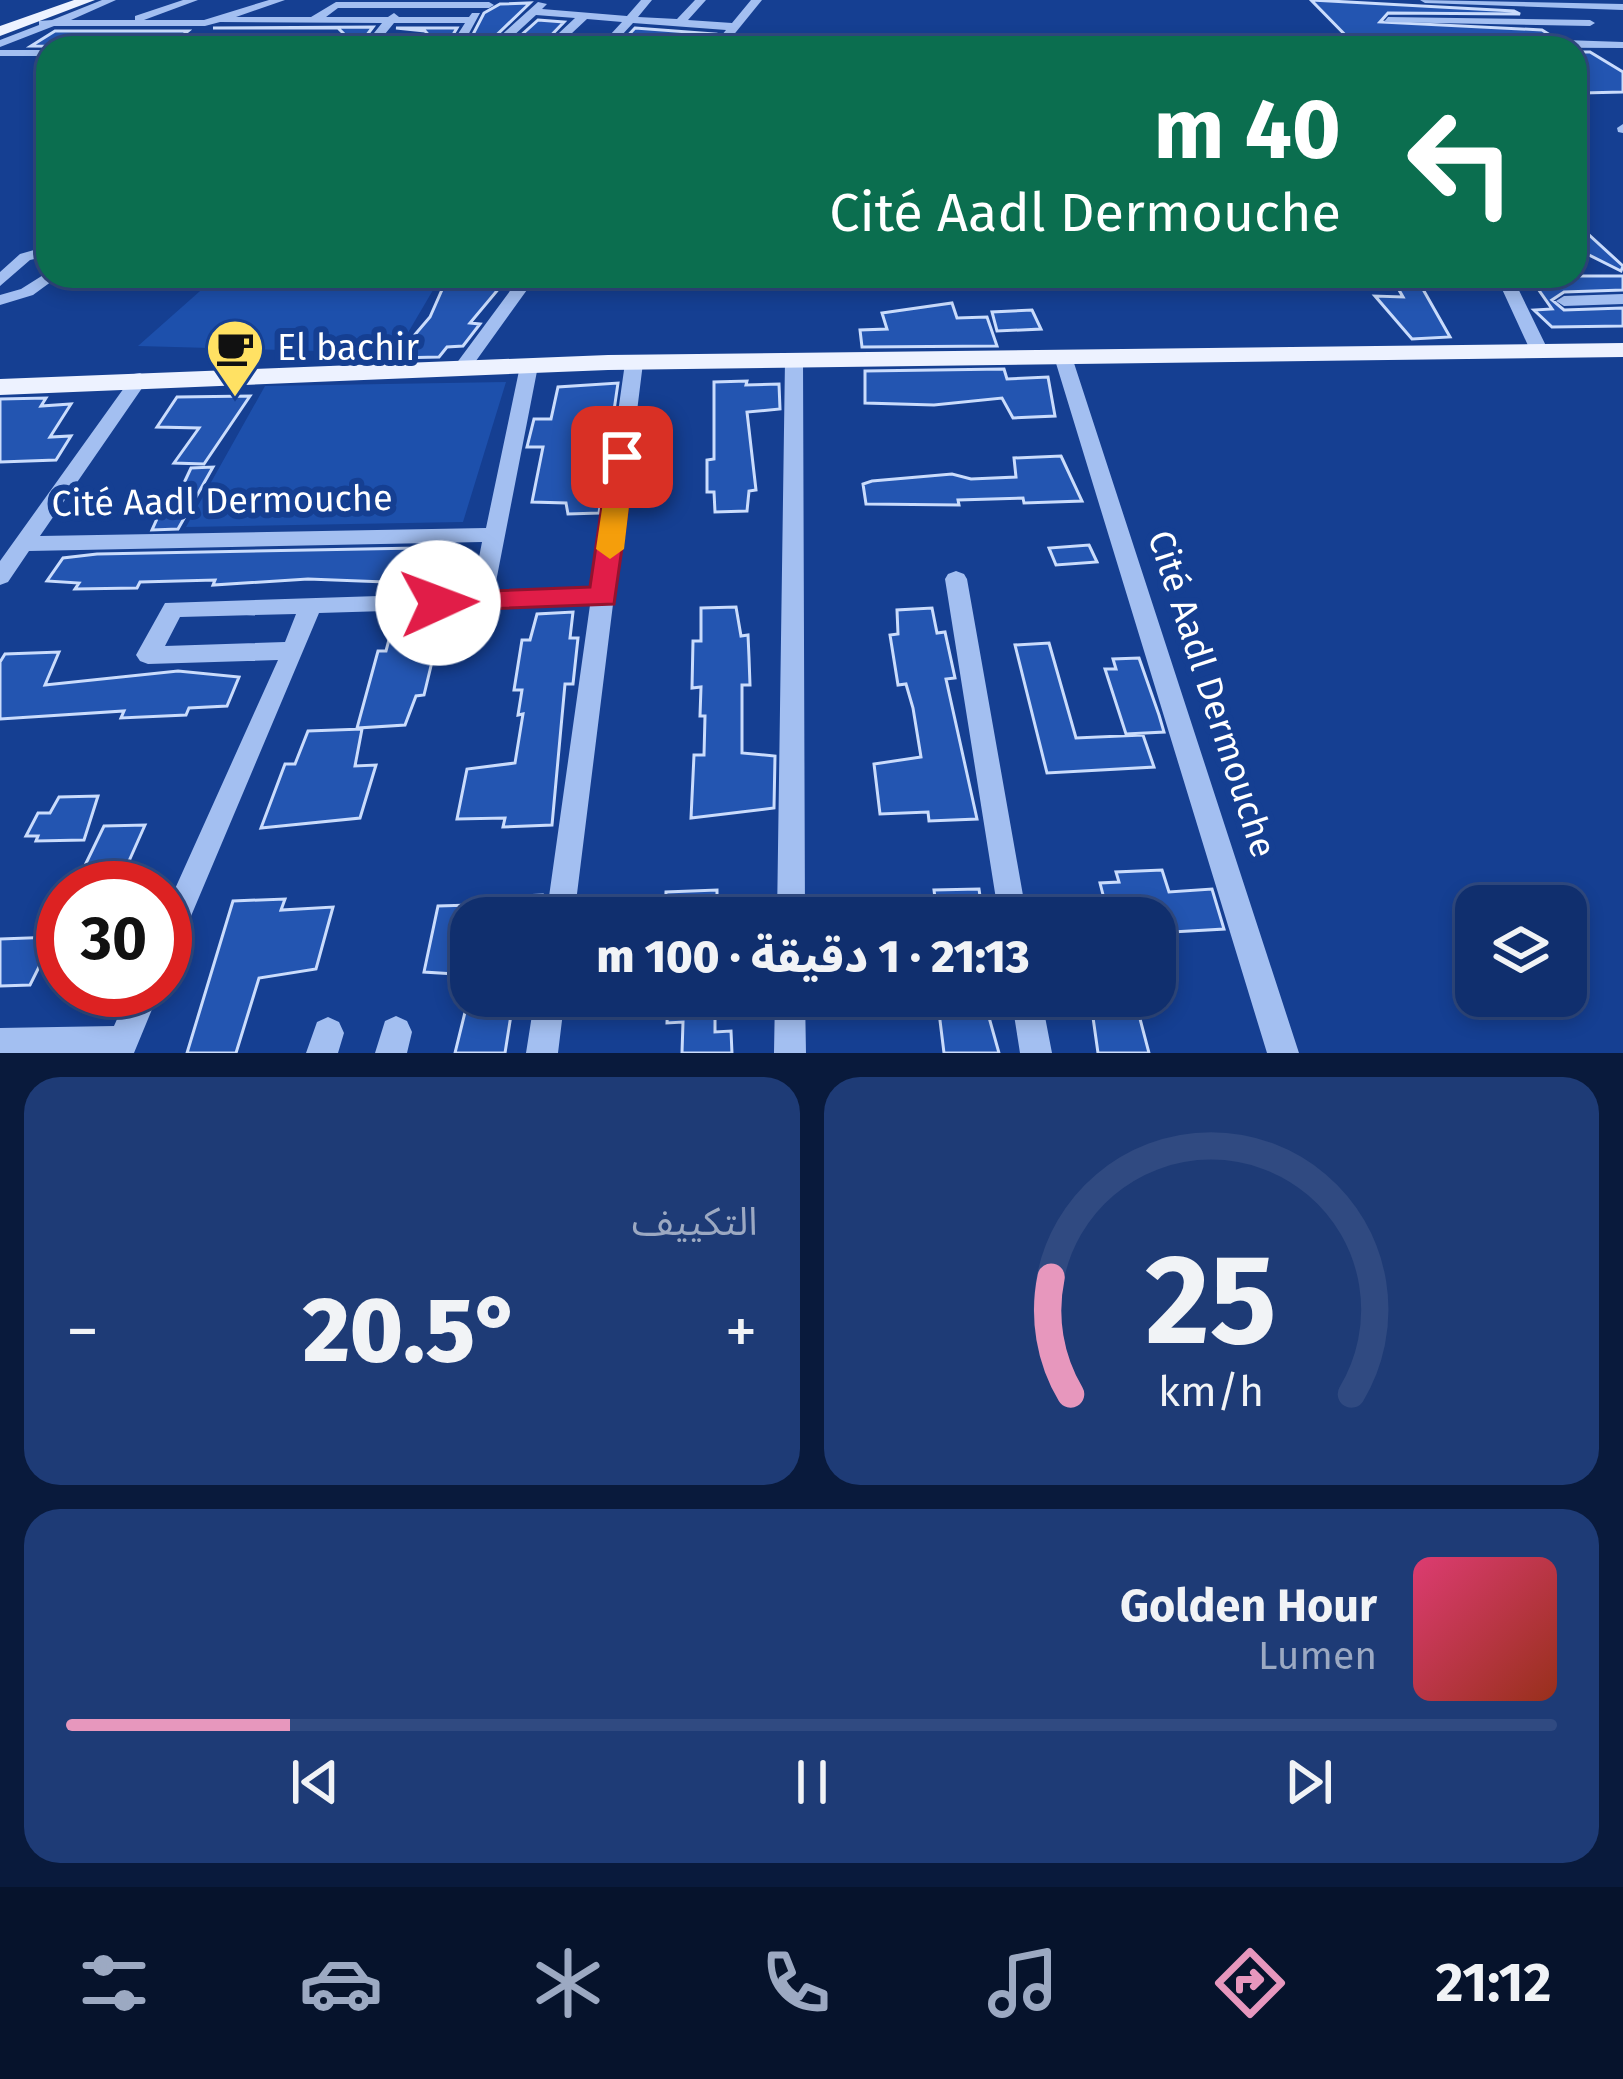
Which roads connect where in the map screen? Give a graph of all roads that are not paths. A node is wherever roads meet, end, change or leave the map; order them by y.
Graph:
1 (88, 0) edge
2 (111, 0) edge
3 (193, 0) edge
4 (280, 0) edge
5 (547, 0) edge
6 (701, 0) edge
7 (757, 0) edge
8 (1425, 0) edge
9 (632, 1) edge
10 (647, 1) edge
11 (1469, 1) edge
12 (490, 2) edge
13 (1539, 3) edge
14 (1565, 4) edge
15 (403, 5) junction
16 (1623, 7) edge
17 (534, 12) junction
18 (584, 16) junction
19 (630, 18) junction
20 (224, 20) junction
21 (314, 20) junction
22 (352, 20) junction
23 (391, 20) junction
24 (469, 20) junction
25 (680, 22) junction
26 (1590, 22) junction
27 (43, 23) junction
28 (205, 23) junction
29 (121, 24) junction
30 (735, 26) junction
31 (0, 31) edge
32 (193, 36) joint
33 (338, 36) joint
34 (378, 36) edge
35 (460, 36) edge
36 (507, 36) edge
37 (562, 36) edge
38 (614, 36) edge
39 (727, 36) edge
40 (1397, 36) edge
41 (1587, 45) edge
42 (1622, 45) edge
43 (0, 48) edge
44 (36, 52) edge
45 (36, 254) edge
46 (0, 281) edge
47 (36, 286) edge
48 (520, 288) edge
49 (1510, 288) edge
50 (1623, 299) edge
51 (0, 300) edge
52 (1564, 301) dead end
53 (1623, 350) edge
54 (1540, 352) junction
55 (794, 360) junction
56 (1064, 360) junction
57 (634, 363) junction
58 (529, 366) junction
59 (462, 368) junction
60 (140, 378) junction
61 (0, 387) edge
62 (495, 535) junction
63 (26, 544) junction
64 (0, 577) edge
65 (956, 579) dead end
66 (604, 597) junction
67 (481, 602) junction
68 (310, 607) junction
69 (294, 651) junction
70 (192, 883) edge
71 (563, 897) edge
72 (791, 897) edge
73 (1009, 897) edge
74 (133, 1017) edge
75 (547, 1017) edge
76 (790, 1017) edge
77 (1030, 1017) edge
78 (0, 1045) edge
79 (120, 1047) edge
80 (542, 1053) edge
81 (790, 1053) edge
82 (1036, 1053) edge
83 (1283, 1053) edge

1 - 31 main road
2 - 27 street
3 - 29 street
4 - 20 street
5 - 17 street
6 - 25 street
7 - 30 street
8 - 11 street
9 - 10 street
10 - 19 street
11 - 13 street
12 - 15 street
12 - 24 street
13 - 14 street
14 - 16 street
14 - 26 street
15 - 21 street
15 - 23 street
17 - 18 street
17 - 36 street
18 - 19 street
18 - 37 street
19 - 25 street
19 - 38 street
20 - 21 street
20 - 28 street
21 - 22 street
22 - 23 street
22 - 33 street
23 - 24 street
23 - 34 street
24 - 35 street
25 - 30 street
26 - 40 street
26 - 42 street
27 - 29 street
27 - 43 street
28 - 29 street
28 - 32 street
30 - 39 street
32 - 33 street
41 - 42 street
43 - 44 street
45 - 46 street
47 - 51 street
48 - 59 street
49 - 54 street
50 - 52 street
53 - 54 main road
54 - 56 main road
55 - 56 main road
55 - 57 main road
55 - 72 street
56 - 83 street, Cité Aadl Dermouche
57 - 58 main road
57 - 66 street
58 - 59 main road
58 - 62 street
59 - 60 main road
60 - 61 main road
60 - 63 street, Cité Aadl Dermouche
62 - 63 street, Cité Aadl Dermouche
62 - 67 street
63 - 64 street, Cité Aadl Dermouche
65 - 73 street
66 - 67 street
66 - 71 street
67 - 68 street
68 - 69 street
68 - 69 street
69 - 70 street
74 - 79 street
75 - 80 street
76 - 81 street
77 - 82 street
78 - 79 street

